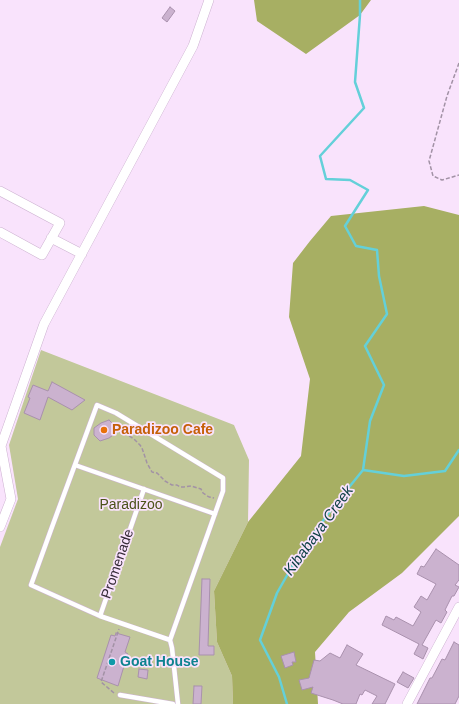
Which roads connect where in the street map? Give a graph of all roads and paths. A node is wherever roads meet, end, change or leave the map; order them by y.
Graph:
1 (209, 0) edge
2 (459, 63) edge
3 (459, 176) edge
4 (0, 191) edge
5 (0, 232) edge
6 (52, 238) junction
7 (82, 254) junction
8 (115, 426) dead end
9 (75, 466) junction
10 (144, 489) junction
11 (220, 500) junction
12 (215, 514) junction
13 (0, 527) edge
14 (459, 607) edge
15 (100, 616) junction
16 (121, 623) junction
17 (170, 640) junction
18 (120, 695) joint
19 (173, 704) edge
20 (178, 704) edge
21 (407, 704) edge

1 - 7 street
2 - 3 path
4 - 6 street
5 - 6 street
6 - 7 street
7 - 13 street
8 - 11 path
9 - 10 lane
9 - 11 lane
9 - 15 lane
10 - 12 lane
10 - 15 lane, Promenade
11 - 12 lane
12 - 17 lane
14 - 21 street
15 - 16 lane
16 - 17 lane
16 - 18 path
17 - 20 lane
18 - 19 lane

